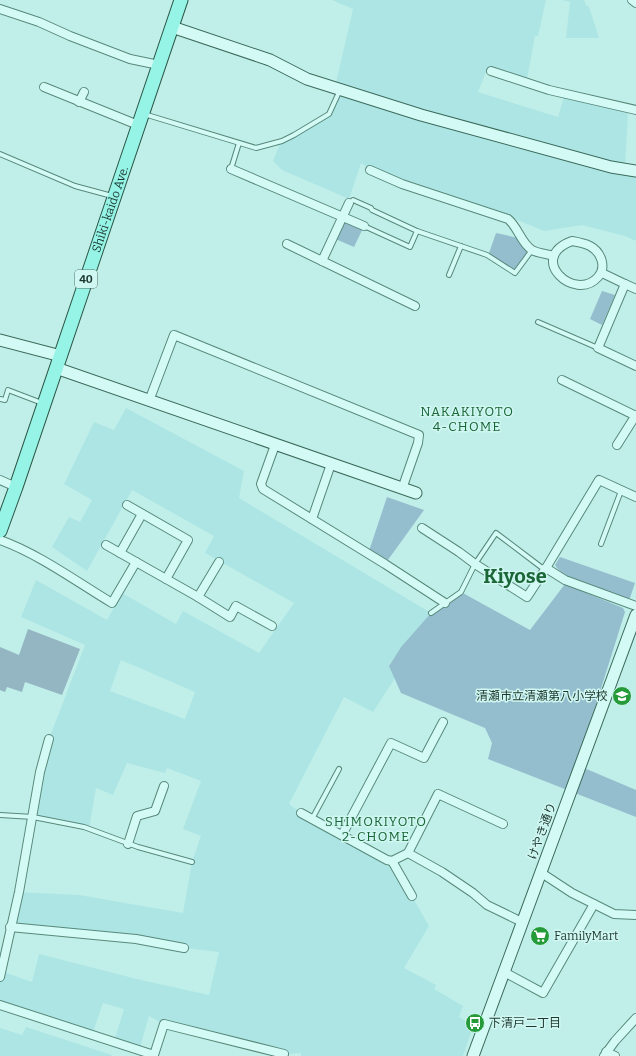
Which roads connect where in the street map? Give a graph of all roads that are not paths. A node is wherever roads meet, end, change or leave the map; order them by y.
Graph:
1 (181, 0) edge
2 (632, 0) edge
3 (636, 3) edge
4 (0, 9) edge
5 (172, 27) junction
6 (159, 65) junction
7 (491, 72) dead end
8 (44, 87) dead end
9 (340, 90) junction
10 (84, 92) dead end
11 (79, 102) junction
12 (636, 110) edge
13 (140, 119) junction
14 (239, 143) junction
15 (0, 154) edge
16 (231, 169) joint
17 (370, 170) dead end
18 (636, 171) edge
19 (114, 197) junction
20 (351, 202) joint
21 (343, 217) junction
22 (364, 226) joint
23 (417, 231) junction
24 (287, 244) dead end
25 (461, 246) junction
26 (532, 250) junction
27 (554, 256) junction
28 (322, 261) junction
29 (602, 273) junction
30 (449, 275) dead end
31 (625, 284) junction
32 (636, 290) edge
33 (416, 306) dead end
34 (538, 322) dead end
35 (0, 340) edge
36 (598, 348) junction
37 (59, 362) junction
38 (636, 366) edge
39 (562, 380) dead end
40 (0, 398) edge
41 (149, 401) junction
42 (45, 403) junction
43 (636, 416) edge
44 (275, 445) junction
45 (617, 445) dead end
46 (331, 464) junction
47 (0, 480) edge
48 (16, 487) junction
49 (402, 488) junction
50 (621, 491) junction
51 (416, 493) dead end
52 (636, 497) edge
53 (127, 505) dead end
54 (142, 514) junction
55 (312, 519) junction
56 (422, 528) dead end
57 (0, 531) edge
58 (0, 540) edge
59 (600, 544) dead end
60 (106, 545) dead end
61 (120, 553) junction
62 (136, 562) junction
63 (219, 562) dead end
64 (475, 564) junction
65 (546, 568) junction
66 (166, 579) junction
67 (198, 597) junction
68 (445, 603) junction
69 (636, 606) edge
70 (431, 614) dead end
71 (636, 615) edge
72 (272, 626) dead end
73 (444, 722) dead end
74 (49, 739) dead end
75 (339, 769) dead end
76 (164, 786) dead end
77 (301, 813) dead end
78 (0, 816) edge
79 (33, 817) junction
80 (312, 819) junction
81 (503, 824) dead end
82 (342, 835) junction
83 (128, 844) junction
84 (408, 853) junction
85 (392, 861) junction
86 (192, 862) dead end
87 (540, 872) junction
88 (412, 896) dead end
89 (594, 904) junction
90 (636, 915) edge
91 (522, 922) junction
92 (10, 927) junction
93 (184, 948) dead end
94 (3, 950) edge
95 (504, 972) junction
96 (0, 976) edge
97 (0, 1005) edge
98 (636, 1018) edge
99 (605, 1054) edge
100 (156, 1055) edge
101 (283, 1056) edge
102 (473, 1056) edge
103 (615, 1056) edge

1 - 5 main road, Shiki-kaido Ave. / 40
2 - 3 street
4 - 6 street
5 - 6 main road, Shiki-kaido Ave. / 40
5 - 9 street
6 - 13 main road, Shiki-kaido Ave. / 40
7 - 12 street
8 - 11 street
9 - 14 lane
9 - 18 street
10 - 11 street
11 - 13 street
13 - 14 lane
13 - 19 main road, Shiki-kaido Ave. / 40
14 - 16 lane
15 - 19 lane
16 - 21 street
17 - 26 street
19 - 37 main road, Shiki-kaido Ave. / 40
20 - 21 street
20 - 23 lane
21 - 22 street
21 - 28 street
22 - 23 lane
23 - 25 lane
24 - 28 street
25 - 26 lane
25 - 30 lane
26 - 27 street
27 - 29 street
27 - 29 street
28 - 33 street
29 - 31 street
31 - 32 street
31 - 36 street
34 - 36 lane
35 - 37 street
36 - 38 street
37 - 41 street
37 - 42 main road, Shiki-kaido Ave. / 40
39 - 43 street
40 - 42 lane
41 - 44 street
41 - 49 street
42 - 48 main road, Shiki-kaido Ave. / 40
43 - 45 street
44 - 46 street
44 - 55 street
46 - 49 street
46 - 55 street
47 - 48 street
48 - 57 main road, Shiki-kaido Ave. / 40
49 - 51 street
50 - 52 street
50 - 59 lane
50 - 65 street
53 - 54 street
54 - 61 street
54 - 66 street
55 - 68 street
56 - 64 street
58 - 62 street
60 - 61 street
61 - 62 street
62 - 66 street
63 - 67 street
64 - 65 street
64 - 65 lane
64 - 68 lane
65 - 69 street
66 - 67 street
67 - 72 street
68 - 70 lane
71 - 87 street, けやき通り
73 - 82 street
74 - 79 street
75 - 80 lane
76 - 83 street
77 - 80 street
78 - 79 lane
79 - 83 lane
79 - 92 street
80 - 82 street
81 - 84 street
82 - 85 street
83 - 86 lane
84 - 85 street
84 - 91 street
85 - 88 street
87 - 89 street
87 - 91 street, けやき通り
89 - 90 street
89 - 95 street
91 - 95 street, けやき通り
92 - 93 street
92 - 94 street
94 - 96 street
95 - 102 street, けやき通り
97 - 100 street
98 - 99 street
99 - 103 street
100 - 101 street

